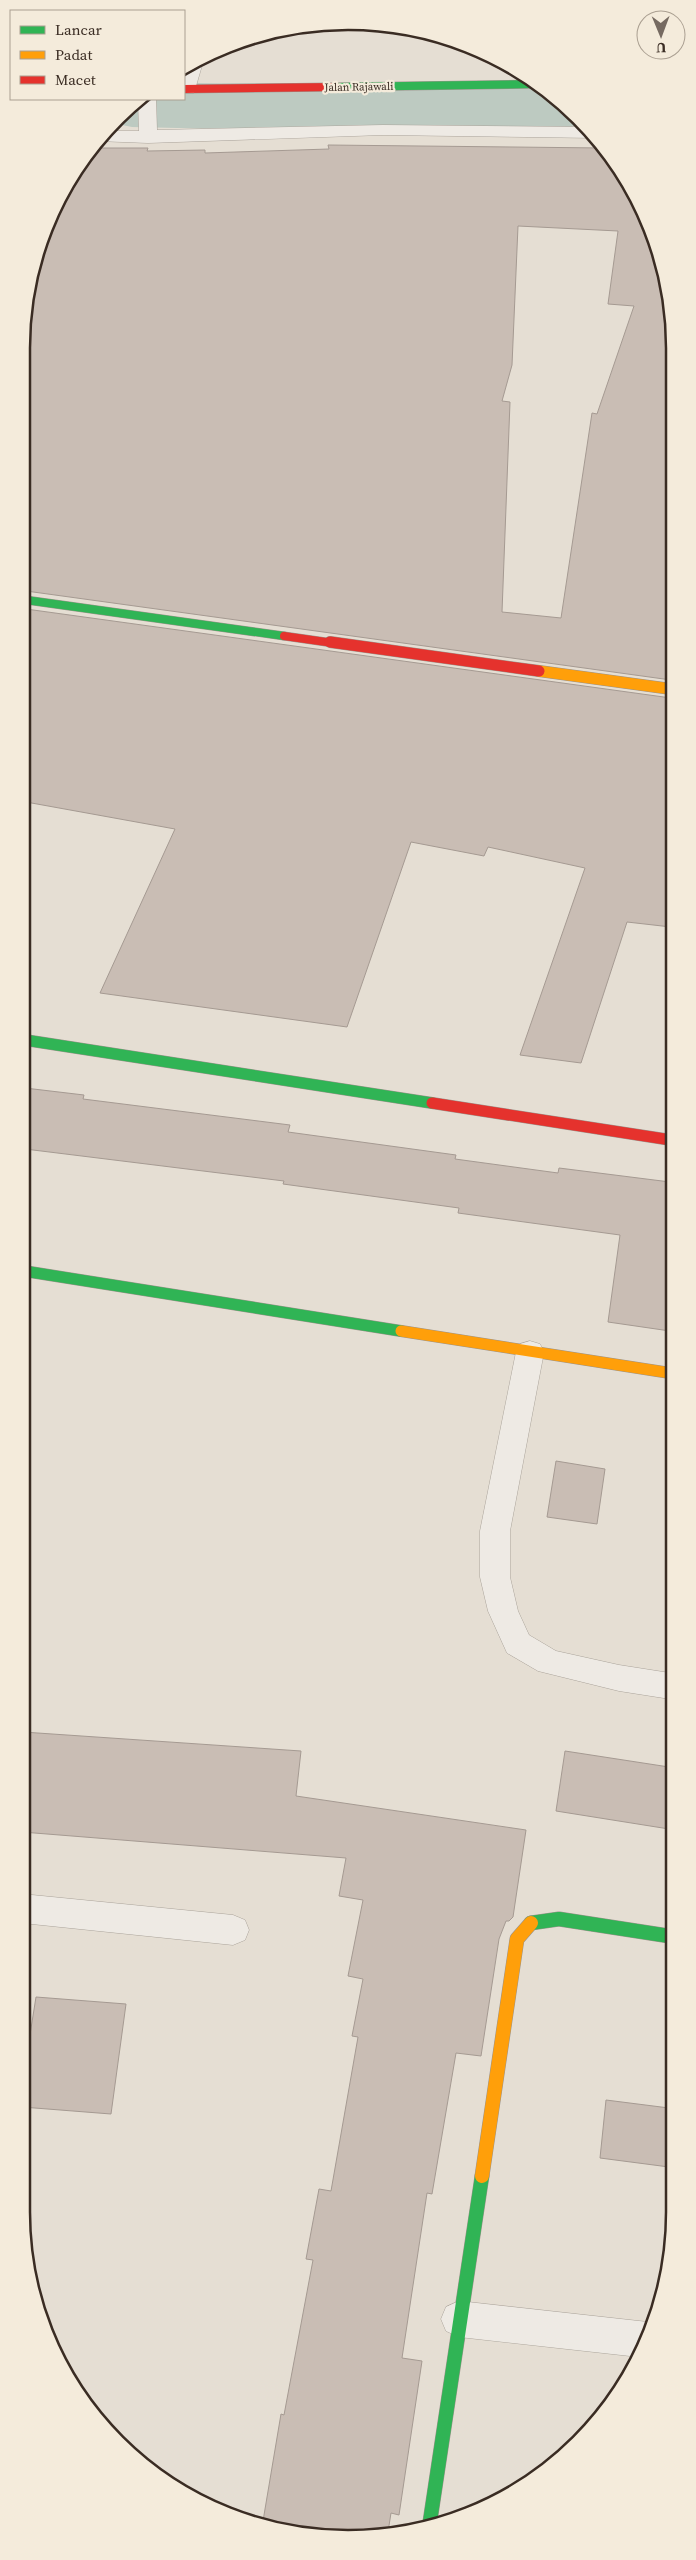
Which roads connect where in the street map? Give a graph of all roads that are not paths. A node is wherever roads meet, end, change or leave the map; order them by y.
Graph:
1 (191, 72) edge
2 (525, 84) edge
3 (186, 90) edge
4 (147, 101) edge
5 (582, 133) edge
6 (148, 134) junction
7 (110, 136) edge
8 (30, 601) edge
9 (666, 688) edge
10 (30, 1041) edge
11 (666, 1139) edge
12 (30, 1272) edge
13 (530, 1352) junction
14 (666, 1373) edge
15 (666, 1685) edge
16 (30, 1909) edge
17 (233, 1930) dead end
18 (666, 1936) edge
19 (459, 2318) junction
20 (640, 2339) edge
21 (431, 2519) edge

1 - 3 street
2 - 3 street, Jalan Rajawali
4 - 6 street
5 - 6 street
6 - 7 street
8 - 9 street
10 - 11 street
12 - 13 street
13 - 14 street
13 - 15 street
16 - 17 street
18 - 19 street
19 - 20 street
19 - 21 street

